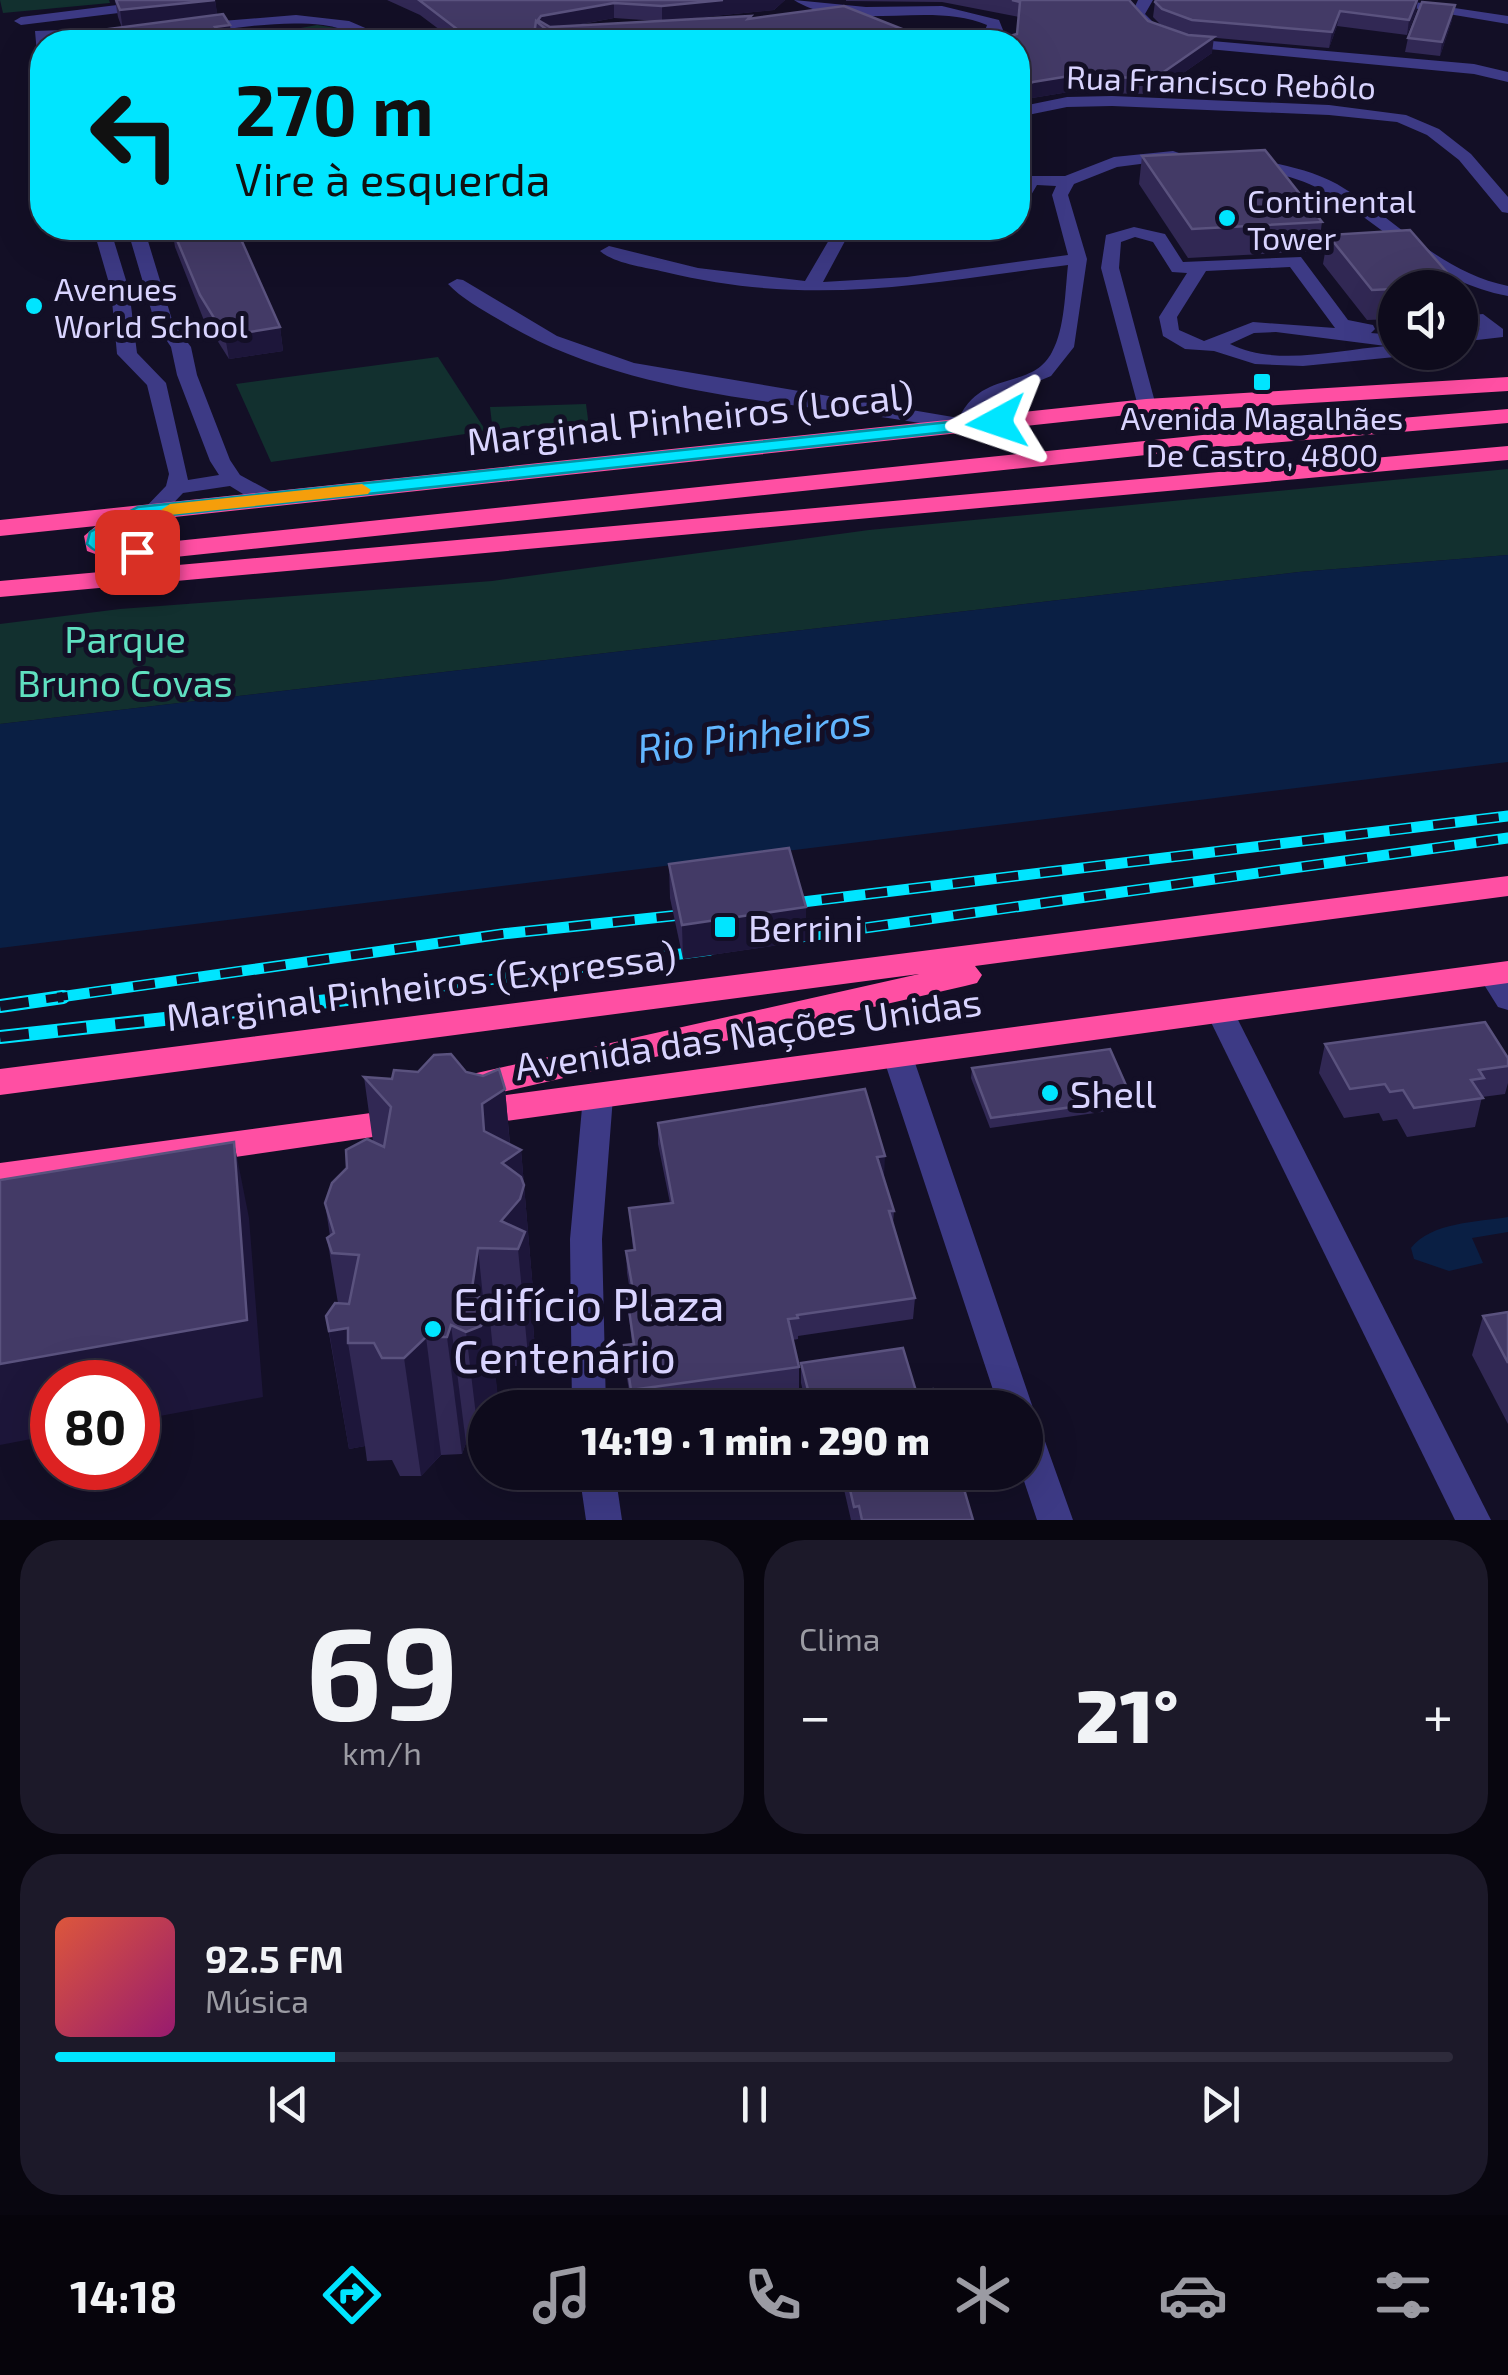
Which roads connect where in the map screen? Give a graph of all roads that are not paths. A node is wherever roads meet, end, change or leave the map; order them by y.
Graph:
1 (192, 0) edge
2 (801, 0) edge
3 (1146, 0) edge
4 (1372, 0) edge
5 (126, 4) edge
6 (848, 10) junction
7 (96, 12) junction
8 (800, 18) edge
9 (21, 20) dead end
10 (270, 20) junction
11 (1508, 20) edge
12 (90, 30) edge
13 (187, 30) edge
14 (268, 30) edge
15 (360, 30) edge
16 (996, 30) edge
17 (1508, 77) edge
18 (1030, 110) edge
19 (1191, 156) edge
20 (1222, 159) edge
21 (1066, 181) junction
22 (1030, 183) edge
23 (1508, 208) edge
24 (105, 240) edge
25 (139, 240) edge
26 (837, 240) edge
27 (609, 251) dead end
28 (1078, 259) junction
29 (1200, 266) junction
30 (457, 284) dead end
31 (811, 287) junction
32 (1508, 291) edge
33 (1478, 320) edge
34 (1334, 328) junction
35 (1378, 328) edge
36 (1478, 334) edge
37 (1378, 337) edge
38 (129, 340) junction
39 (1217, 345) junction
40 (1508, 345) edge
41 (1478, 346) edge
42 (178, 348) junction
43 (1378, 352) edge
44 (142, 366) junction
45 (1508, 384) edge
46 (1146, 406) junction
47 (1508, 416) edge
48 (965, 425) junction
49 (1508, 453) edge
50 (233, 479) junction
51 (176, 488) junction
52 (270, 500) junction
53 (146, 512) junction
54 (0, 528) edge
55 (0, 589) edge
56 (1508, 886) edge
57 (1108, 940) junction
58 (1503, 982) edge
59 (1220, 1012) junction
60 (898, 1057) junction
61 (0, 1082) edge
62 (598, 1097) junction
63 (158, 1155) junction
64 (0, 1177) edge
65 (589, 1390) edge
66 (1010, 1390) edge
67 (1043, 1487) edge
68 (600, 1490) edge
69 (604, 1520) edge
70 (1054, 1520) edge
71 (1473, 1520) edge

1 - 5 street
2 - 6 street
3 - 17 street
4 - 11 street
5 - 7 street
6 - 8 street
6 - 16 street
7 - 9 street
7 - 12 street
10 - 13 street
10 - 14 street
10 - 15 street
18 - 23 street, Rua Francisco Rebôlo
19 - 21 street
20 - 32 street
21 - 22 street
21 - 28 street
24 - 38 street
25 - 42 street
26 - 31 street
27 - 31 street
28 - 31 street
28 - 48 street
29 - 34 street
29 - 39 street
29 - 46 street
30 - 48 street
33 - 36 street
34 - 35 street
34 - 37 street
34 - 39 street
38 - 42 street
38 - 44 street
39 - 43 street
40 - 41 street
42 - 44 street
42 - 50 street
44 - 51 street
45 - 46 highway, Marginal Pinheiros (Local)
46 - 48 highway, Marginal Pinheiros (Local)
47 - 53 highway
48 - 52 highway, Marginal Pinheiros (Local)
49 - 55 highway
50 - 51 street
50 - 52 street
51 - 53 street
52 - 53 highway, Marginal Pinheiros (Local)
53 - 54 highway, Marginal Pinheiros (Local)
56 - 57 highway, Marginal Pinheiros (Expressa)
57 - 61 highway, Marginal Pinheiros (Expressa)
57 - 63 highway
58 - 59 highway, Avenida das Nações Unidas
59 - 60 highway, Avenida das Nações Unidas
59 - 71 street
60 - 62 highway, Avenida das Nações Unidas
60 - 66 street
62 - 63 highway, Avenida das Nações Unidas
62 - 65 street
63 - 64 highway, Avenida das Nações Unidas
67 - 70 street
68 - 69 street

